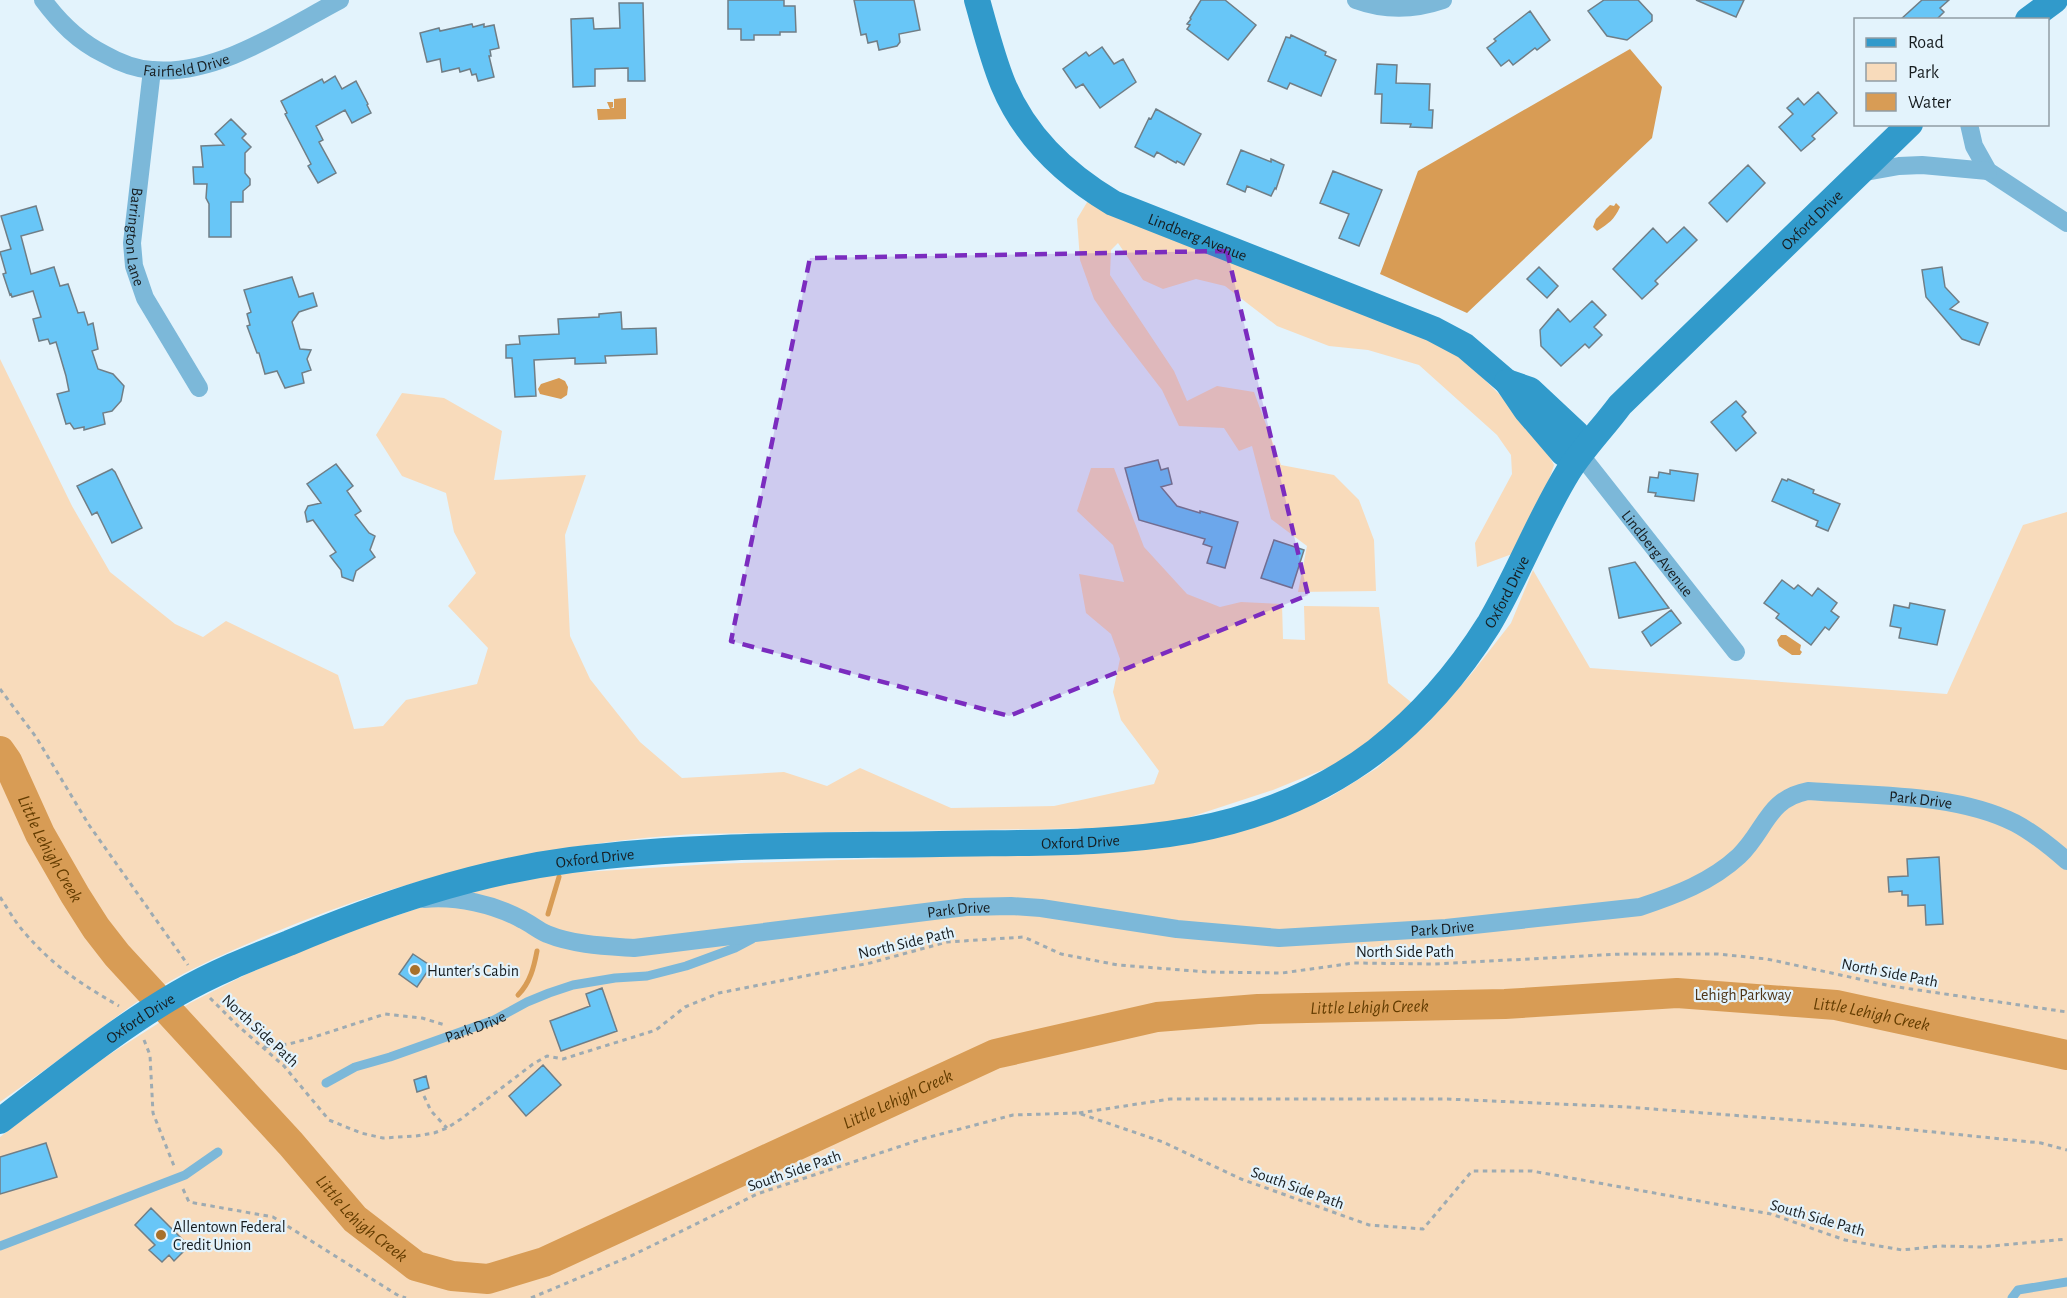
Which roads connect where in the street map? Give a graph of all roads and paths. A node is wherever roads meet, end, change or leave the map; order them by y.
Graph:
1 (43, 0) edge
2 (340, 0) edge
3 (977, 0) edge
4 (1356, 0) edge
5 (1443, 0) edge
6 (2055, 0) edge
7 (2031, 18) edge
8 (152, 70) junction
9 (1908, 126) edge
10 (1969, 126) edge
11 (1988, 171) junction
12 (1860, 173) junction
13 (2067, 223) edge
14 (199, 388) dead end
15 (1580, 454) junction
16 (1736, 652) dead end
17 (0, 689) edge
18 (2067, 861) edge
19 (0, 897) edge
20 (400, 901) junction
21 (762, 933) junction
22 (190, 967) dead end
23 (208, 994) dead end
24 (122, 1008) dead end
25 (2067, 1012) edge
26 (140, 1034) dead end
27 (460, 1034) junction
28 (264, 1047) junction
29 (326, 1083) dead end
30 (424, 1096) dead end
31 (1078, 1113) junction
32 (0, 1121) edge
33 (447, 1128) junction
34 (2067, 1150) edge
35 (218, 1152) dead end
36 (178, 1178) junction
37 (2067, 1239) edge
38 (0, 1246) edge
39 (2067, 1282) edge
40 (406, 1298) edge
41 (531, 1298) edge
42 (2013, 1298) edge

1 - 8 street, Fairfield Drive
2 - 8 street, Fairfield Drive
3 - 15 main road, Lindberg Avenue
4 - 5 street
6 - 7 main road
8 - 14 street, Barrington Lane
9 - 12 main road, Oxford Drive
10 - 11 street
11 - 12 street
11 - 13 street
12 - 15 main road, Oxford Drive
15 - 16 street, Lindberg Avenue
15 - 20 main road, Oxford Drive
17 - 22 path
18 - 21 street, Park Drive
19 - 24 path
20 - 21 street, Park Drive
20 - 32 main road, Oxford Drive
21 - 27 lane, Park Drive
23 - 28 path, North Side Path
25 - 33 path, North Side Path
26 - 36 path
27 - 28 path
27 - 29 lane, Park Drive
28 - 33 path, North Side Path
30 - 33 path
31 - 34 path
31 - 37 path, South Side Path
31 - 41 path, South Side Path
35 - 36 lane
36 - 38 lane
36 - 40 path
39 - 42 lane

